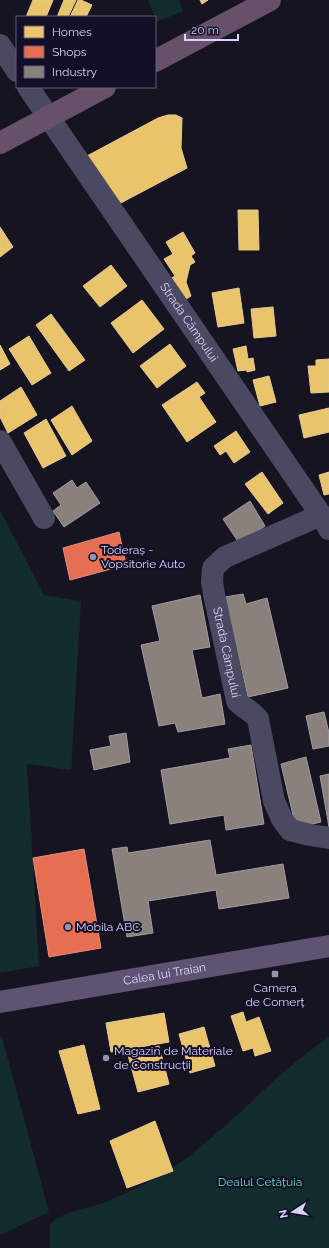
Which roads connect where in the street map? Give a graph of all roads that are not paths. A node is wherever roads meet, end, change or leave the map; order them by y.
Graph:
1 (270, 0) edge
2 (0, 44) edge
3 (156, 59) edge
4 (16, 69) edge
5 (29, 88) edge
6 (103, 88) edge
7 (47, 117) junction
8 (0, 143) edge
9 (0, 441) edge
10 (44, 518) dead end
11 (325, 522) edge
12 (329, 838) edge
13 (329, 946) edge
14 (0, 1002) edge

1 - 3 highway
2 - 4 street
5 - 7 street, Strada Câmpului
6 - 7 highway
7 - 8 highway
7 - 11 street, Strada Câmpului
9 - 10 street
11 - 12 street, Strada Câmpului
13 - 14 main road, Calea lui Traian

